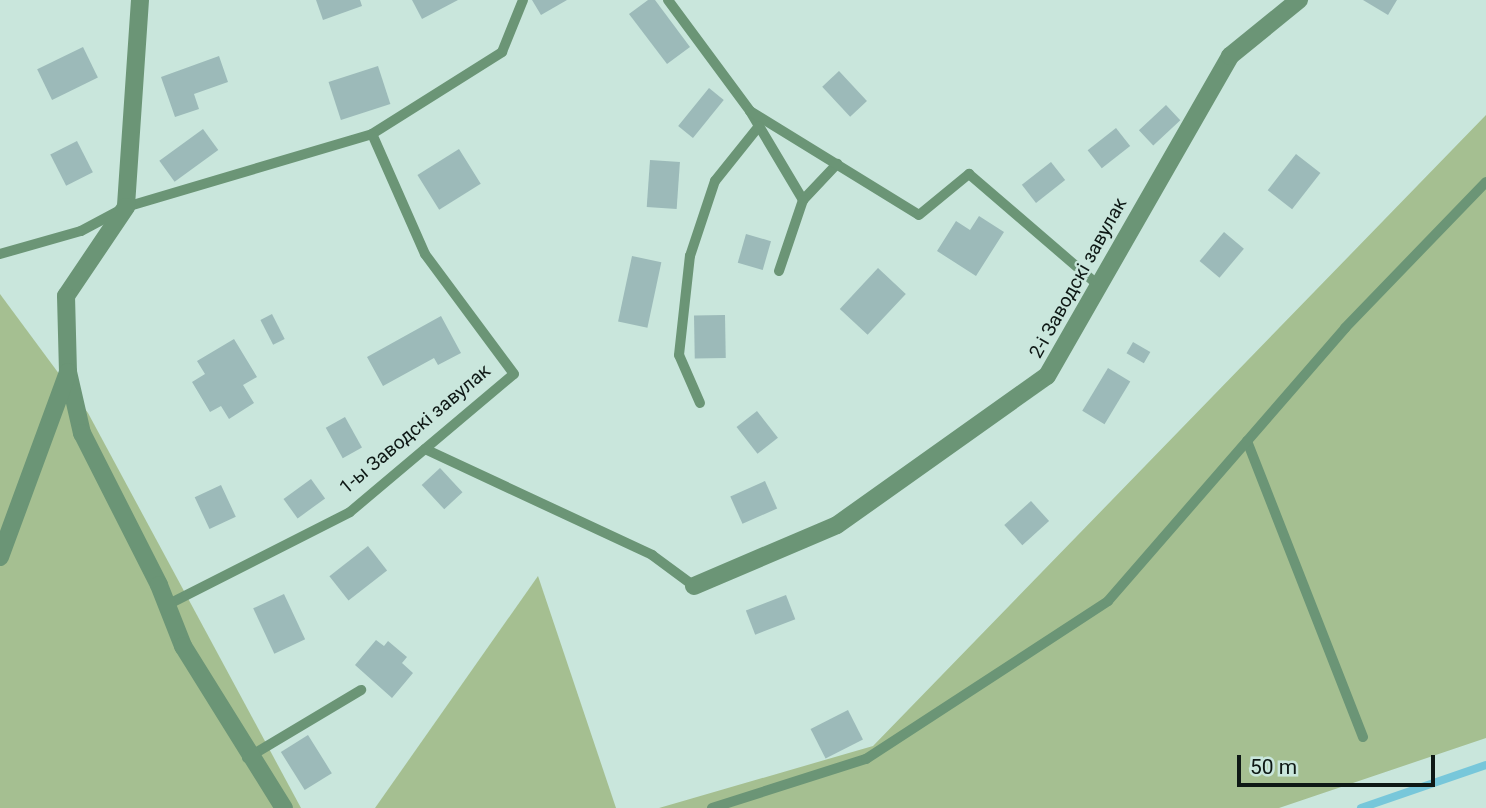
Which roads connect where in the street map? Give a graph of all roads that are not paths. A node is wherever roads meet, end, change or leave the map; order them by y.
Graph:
1 (140, 0) edge
2 (523, 0) edge
3 (668, 0) edge
4 (1299, 0) edge
5 (750, 111) junction
6 (759, 126) junction
7 (372, 134) junction
8 (837, 164) junction
9 (1486, 183) edge
10 (803, 200) junction
11 (126, 207) junction
12 (0, 254) edge
13 (779, 271) dead end
14 (1097, 284) junction
15 (68, 372) junction
16 (700, 403) dead end
17 (1247, 441) junction
18 (425, 449) junction
19 (5, 536) edge
20 (0, 557) edge
21 (694, 586) joint
22 (167, 605) junction
23 (361, 690) dead end
24 (1363, 737) dead end
25 (247, 758) junction
26 (284, 808) edge
27 (712, 808) edge

1 - 11 street
2 - 7 lane
3 - 5 lane
4 - 14 street, 2-і Заводскі завулак
5 - 6 lane
5 - 8 lane
6 - 10 lane
6 - 16 lane
7 - 11 lane
7 - 18 lane, 1-ы Заводскі завулак
8 - 10 lane
8 - 14 lane
9 - 17 lane
10 - 13 lane
11 - 12 lane
11 - 15 street
14 - 21 street, 2-і Заводскі завулак
15 - 19 street
15 - 22 street
17 - 24 lane
17 - 27 lane
18 - 21 lane, 2-і Заводскі завулак
18 - 22 lane, 1-ы Заводскі завулак
19 - 20 street
22 - 25 street
23 - 25 lane
25 - 26 street

